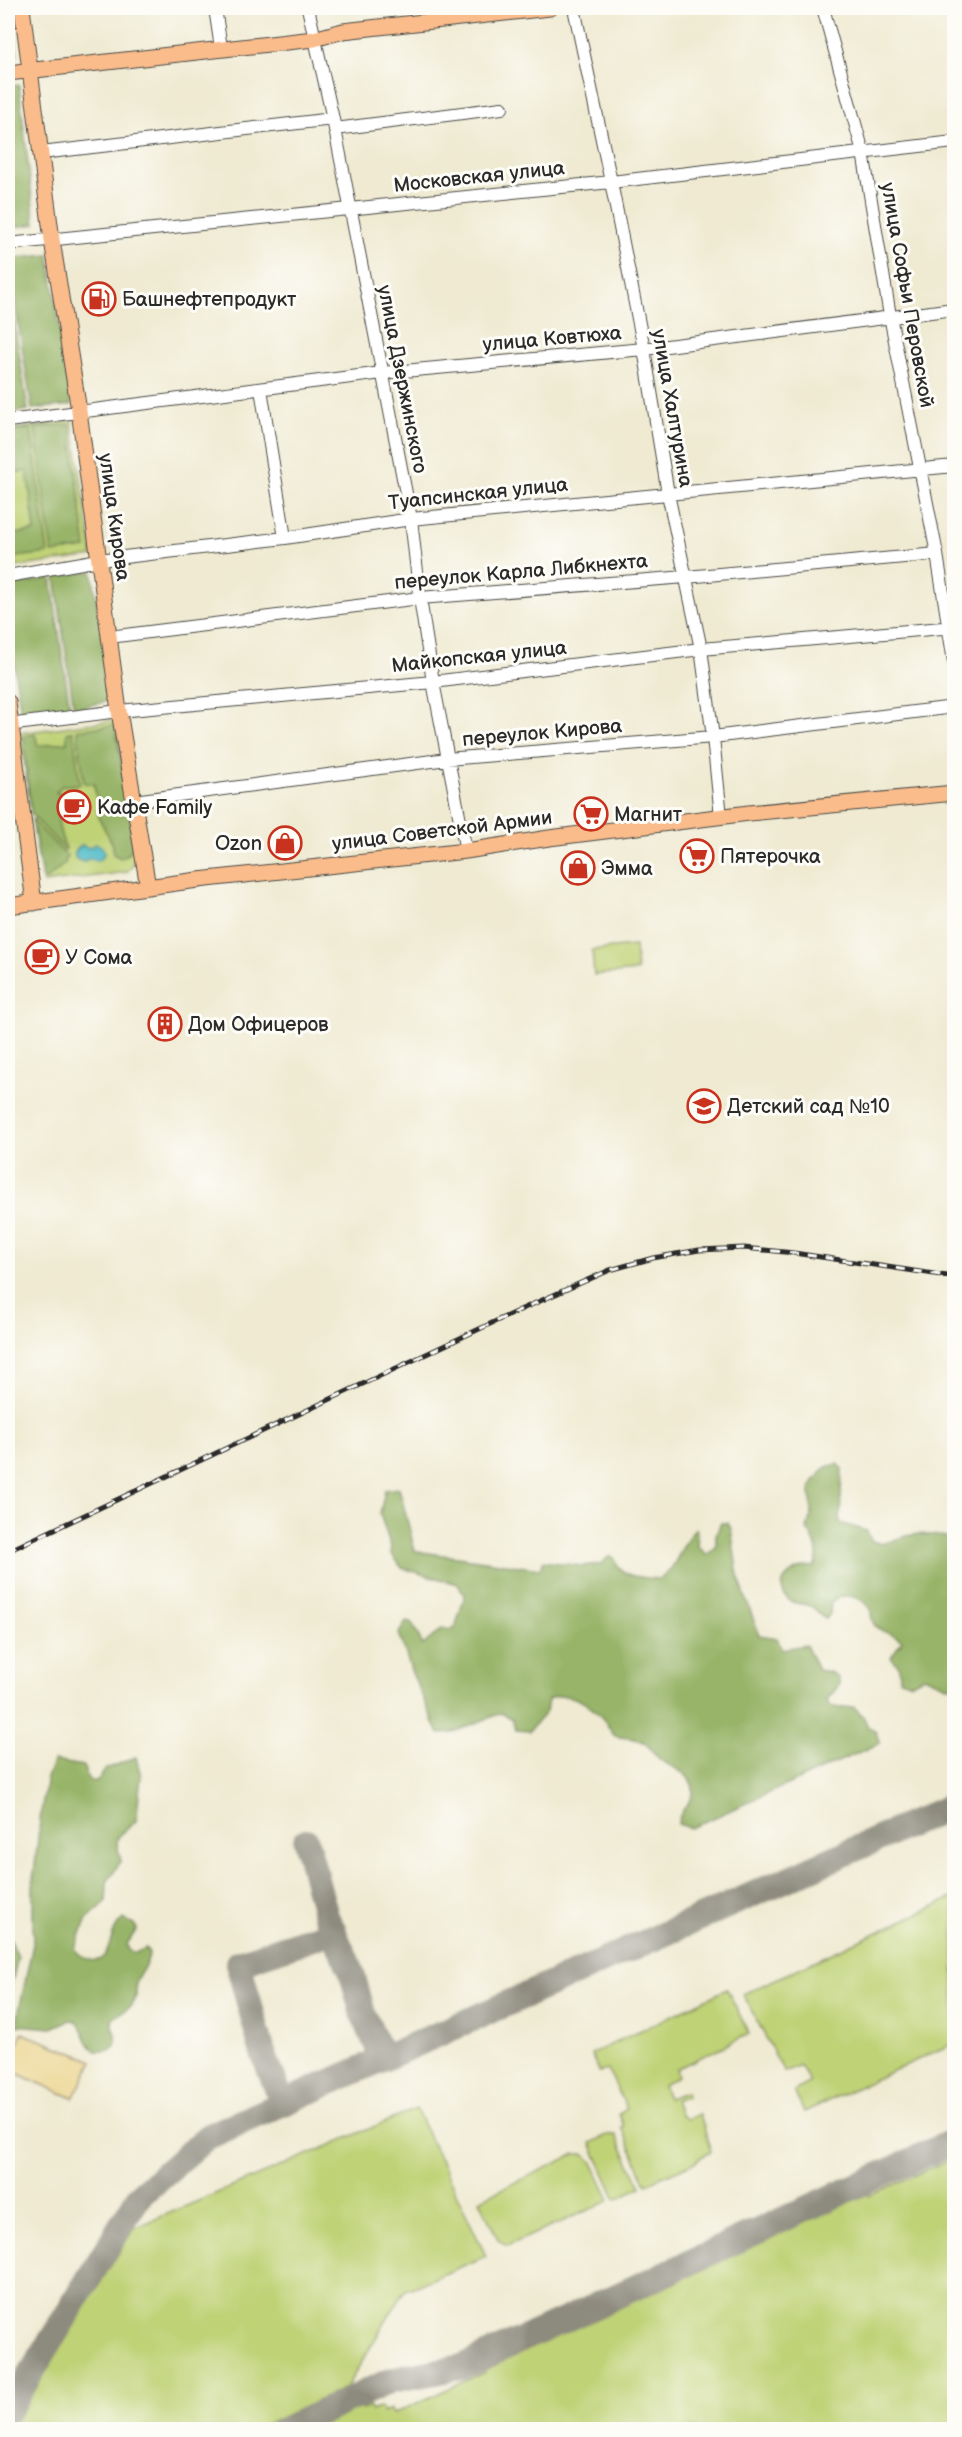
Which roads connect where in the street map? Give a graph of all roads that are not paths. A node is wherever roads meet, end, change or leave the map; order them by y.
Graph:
1 (22, 8) edge
2 (215, 8) edge
3 (308, 8) edge
4 (550, 8) edge
5 (574, 8) edge
6 (823, 8) edge
7 (314, 39) junction
8 (221, 48) junction
9 (30, 70) junction
10 (8, 73) edge
11 (502, 108) dead end
12 (334, 124) junction
13 (954, 142) edge
14 (41, 153) junction
15 (863, 153) junction
16 (611, 182) junction
17 (350, 209) junction
18 (52, 240) junction
19 (8, 244) edge
20 (954, 309) edge
21 (890, 316) junction
22 (644, 349) junction
23 (382, 373) junction
24 (261, 388) junction
25 (79, 411) junction
26 (8, 421) edge
27 (954, 466) edge
28 (921, 470) junction
29 (668, 494) junction
30 (411, 519) junction
31 (285, 538) junction
32 (936, 554) junction
33 (99, 560) junction
34 (8, 576) edge
35 (686, 577) junction
36 (420, 598) junction
37 (952, 627) edge
38 (109, 637) junction
39 (701, 649) junction
40 (954, 662) edge
41 (434, 682) junction
42 (8, 702) edge
43 (954, 707) edge
44 (119, 711) junction
45 (9, 724) edge
46 (713, 737) junction
47 (447, 759) junction
48 (954, 793) edge
49 (134, 801) junction
50 (14, 807) edge
51 (721, 818) junction
52 (466, 851) junction
53 (148, 887) junction
54 (34, 903) junction
55 (8, 906) edge

1 - 9 main road, улица Кирова
2 - 8 street
3 - 7 street, улица Дзержинского
4 - 7 main road
5 - 16 street, улица Халтурина
6 - 15 street, улица Софьи Перовской
7 - 8 main road
7 - 12 street, улица Дзержинского
8 - 9 main road
9 - 10 main road
9 - 14 main road, улица Кирова
11 - 12 street
12 - 14 street
12 - 17 street, улица Дзержинского
13 - 15 street, Московская улица
14 - 18 main road, улица Кирова
15 - 16 street, Московская улица
15 - 21 street, улица Софьи Перовской
16 - 17 street, Московская улица
16 - 22 street, улица Халтурина
17 - 18 street, Московская улица
17 - 23 street, улица Дзержинского
18 - 19 street, Московская улица
18 - 25 main road, улица Кирова
20 - 21 street, улица Ковтюха
21 - 22 street, улица Ковтюха
21 - 28 street, улица Софьи Перовской
22 - 23 street, улица Ковтюха
22 - 29 street, улица Халтурина
23 - 24 street, улица Ковтюха
23 - 30 street, улица Дзержинского
24 - 25 street, улица Ковтюха
24 - 31 street
25 - 26 street, улица Ковтюха
25 - 33 main road, улица Кирова
27 - 28 street, Туапсинская улица
28 - 29 street, Туапсинская улица
28 - 32 street, улица Софьи Перовской
29 - 30 street, Туапсинская улица
29 - 35 street, улица Халтурина
30 - 31 street, Туапсинская улица
30 - 36 street, улица Дзержинского
31 - 33 street, Туапсинская улица
32 - 35 street, переулок Карла Либкнехта
32 - 37 street, улица Софьи Перовской
33 - 34 street, Туапсинская улица
33 - 38 main road, улица Кирова
35 - 36 street, переулок Карла Либкнехта
35 - 39 street, улица Халтурина
36 - 38 street, переулок Карла Либкнехта
36 - 41 street, улица Дзержинского
37 - 39 street, Майкопская улица
37 - 40 street, улица Софьи Перовской
38 - 44 main road, улица Кирова
39 - 41 street, Майкопская улица
39 - 46 street, улица Халтурина
41 - 44 street, Майкопская улица
41 - 47 street, улица Дзержинского
42 - 45 main road
43 - 46 street, переулок Кирова
44 - 45 street, Майкопская улица
44 - 49 main road, улица Кирова
45 - 50 main road
46 - 47 street, переулок Кирова
46 - 51 street, улица Халтурина
47 - 49 street, переулок Кирова
47 - 52 street, улица Дзержинского
48 - 51 main road, улица Советской Армии
49 - 53 main road, улица Кирова
50 - 54 main road
51 - 52 main road, улица Советской Армии
52 - 53 main road, улица Советской Армии
53 - 54 main road, улица Советской Армии
54 - 55 main road, улица Советской Армии

